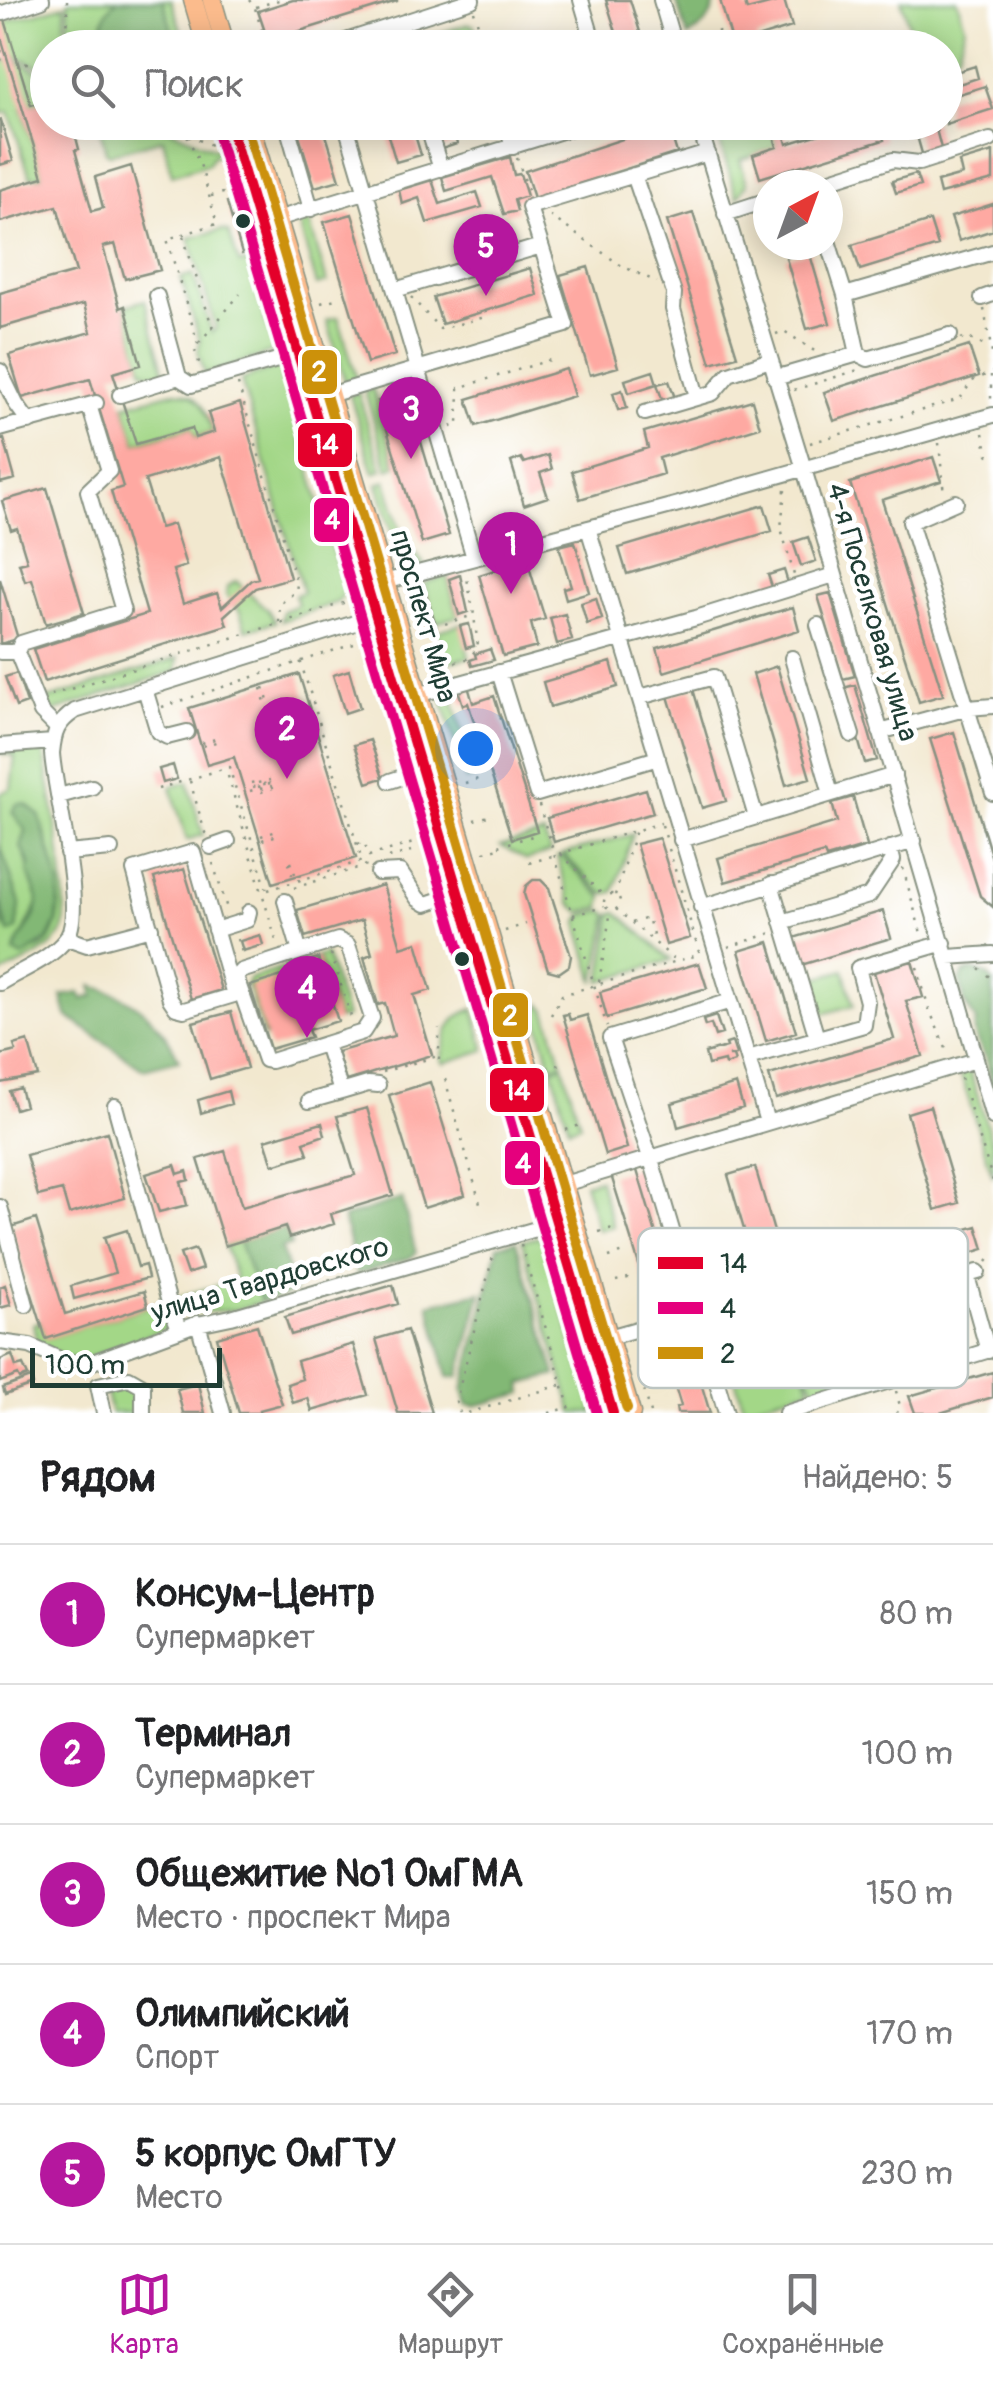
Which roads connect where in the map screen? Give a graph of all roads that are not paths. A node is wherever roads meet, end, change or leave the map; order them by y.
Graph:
1 (42, 0) edge
2 (193, 0) edge
3 (472, 0) edge
4 (581, 0) edge
5 (660, 0) edge
6 (218, 2) edge
7 (440, 4) edge
8 (3, 13) dead end
9 (401, 23) junction
10 (202, 30) edge
11 (223, 30) edge
12 (379, 30) edge
13 (403, 30) edge
14 (590, 30) edge
15 (674, 30) edge
16 (236, 140) edge
17 (253, 140) edge
18 (291, 140) edge
19 (350, 140) edge
20 (432, 140) edge
21 (511, 140) edge
22 (535, 140) edge
23 (704, 140) edge
24 (990, 140) dead end
25 (513, 147) junction
26 (708, 154) junction
27 (441, 170) junction
28 (634, 174) junction
29 (843, 176) edge
30 (366, 192) junction
31 (753, 205) edge
32 (311, 209) junction
33 (725, 214) junction
34 (277, 219) junction
35 (541, 246) junction
36 (993, 252) edge
37 (834, 260) edge
38 (398, 289) junction
39 (845, 295) junction
40 (157, 296) dead end
41 (950, 335) dead end
42 (307, 351) junction
43 (858, 354) junction
44 (770, 360) junction
45 (420, 368) junction
46 (0, 371) edge
47 (179, 377) junction
48 (775, 378) junction
49 (120, 395) dead end
50 (330, 395) junction
51 (696, 398) junction
52 (646, 414) dead end
53 (993, 416) edge
54 (29, 422) junction
55 (0, 429) edge
56 (804, 469) junction
57 (950, 504) road end
58 (588, 528) junction
59 (469, 559) junction
60 (834, 575) junction
61 (384, 582) junction
62 (385, 614) junction
63 (818, 624) dead end
64 (621, 639) junction
65 (0, 652) edge
66 (17, 652) junction
67 (792, 658) dead end
68 (499, 672) junction
69 (864, 678) junction
70 (837, 685) junction
71 (145, 689) junction
72 (418, 695) junction
73 (640, 698) junction
74 (993, 706) edge
75 (968, 708) junction
76 (187, 732) dead end
77 (880, 732) junction
78 (54, 735) junction
79 (852, 736) dead end
80 (0, 746) edge
81 (658, 758) junction
82 (420, 771) junction
83 (894, 775) junction
84 (390, 781) dead end
85 (92, 787) dead end
86 (993, 792) edge
87 (831, 794) junction
88 (58, 796) junction
89 (756, 816) junction
90 (681, 840) junction
91 (914, 841) junction
92 (228, 842) dead end
93 (893, 847) junction
94 (112, 849) dead end
95 (211, 852) road end
96 (67, 853) junction
97 (467, 860) junction
98 (376, 868) road end
99 (772, 884) junction
100 (458, 892) junction
101 (285, 901) dead end
102 (701, 907) junction
103 (249, 912) dead end
104 (783, 925) junction
105 (150, 928) junction
106 (215, 930) junction
107 (67, 938) junction
108 (946, 950) junction
109 (300, 952) junction
110 (993, 954) edge
111 (0, 982) edge
112 (239, 1000) junction
113 (731, 1001) junction
114 (817, 1038) junction
115 (326, 1044) junction
116 (748, 1058) junction
117 (976, 1060) junction
118 (375, 1080) road end
119 (341, 1092) junction
120 (309, 1101) dead end
121 (116, 1106) dead end
122 (992, 1109) edge
123 (767, 1122) junction
124 (651, 1158) junction
125 (564, 1184) junction
126 (0, 1207) edge
127 (556, 1223) junction
128 (672, 1228) edge
129 (968, 1279) edge
130 (26, 1305) dead end
131 (198, 1324) junction
132 (638, 1329) edge
133 (180, 1330) junction
134 (609, 1338) junction
135 (0, 1342) edge
136 (990, 1350) edge
137 (718, 1388) edge
138 (867, 1388) edge
139 (104, 1413) edge
140 (142, 1413) edge
141 (223, 1413) edge
142 (613, 1413) edge
143 (631, 1413) edge
144 (726, 1413) edge
145 (786, 1413) edge

1 - 8 street
2 - 10 main road
3 - 7 street
4 - 14 street
5 - 15 street
6 - 11 main road
7 - 9 street
9 - 12 street
9 - 13 street
16 - 42 main road, проспект Мира
17 - 34 main road, проспект Мира
18 - 32 street
19 - 30 street
20 - 27 street
21 - 25 street
22 - 25 street
23 - 26 street, 4-я Поселковая улица
24 - 29 street
25 - 27 street
26 - 28 street
26 - 33 street, 4-я Поселковая улица
27 - 30 street
28 - 35 street
28 - 51 street
30 - 32 street
30 - 38 street
31 - 33 street
32 - 34 street
33 - 44 street, 4-я Поселковая улица
34 - 42 main road, проспект Мира
35 - 38 street
35 - 45 street
36 - 39 street
37 - 39 street
38 - 45 street
39 - 43 street
40 - 47 street
41 - 43 street
42 - 47 street
42 - 50 main road, проспект Мира
42 - 62 main road, проспект Мира
43 - 48 street
44 - 48 street, 4-я Поселковая улица
44 - 51 street
45 - 50 street
45 - 59 street
46 - 54 street
47 - 49 street
48 - 56 street, 4-я Поселковая улица
50 - 61 main road, проспект Мира
51 - 52 street
53 - 56 street
54 - 55 street
54 - 66 street
56 - 58 street
56 - 60 street, 4-я Поселковая улица
57 - 75 street
58 - 59 street
58 - 64 street
59 - 61 street
60 - 64 street
60 - 69 street, 4-я Поселковая улица
61 - 62 main road, проспект Мира
62 - 71 street
62 - 72 main road, проспект Мира
62 - 82 main road, проспект Мира
63 - 70 street
64 - 68 street
64 - 73 street
65 - 66 street
66 - 78 street
67 - 87 street
68 - 72 street
68 - 81 street
69 - 70 street
69 - 77 street, 4-я Поселковая улица
70 - 79 street
71 - 76 street
71 - 78 street
72 - 97 main road, проспект Мира
73 - 81 street
73 - 89 street
74 - 75 street
75 - 77 street
75 - 86 street
77 - 83 street, 4-я Поселковая улица
78 - 80 street
78 - 88 street
81 - 90 street
82 - 84 street
82 - 97 main road, проспект Мира
83 - 87 street
83 - 91 street, 4-я Поселковая улица
85 - 88 street
87 - 89 street
88 - 96 street
89 - 90 street
90 - 102 street
91 - 93 street
91 - 108 street, 4-я Поселковая улица
92 - 95 street
93 - 99 street
93 - 104 street
94 - 96 street
96 - 107 street
97 - 100 main road, проспект Мира
97 - 125 main road, проспект Мира
98 - 100 street
99 - 102 street
99 - 104 street
100 - 127 main road, проспект Мира
101 - 109 street
102 - 113 street
103 - 106 street
104 - 114 street
105 - 106 street
105 - 107 street
105 - 112 street
106 - 112 street
107 - 111 street
108 - 110 street
108 - 114 street
108 - 117 street, 4-я Поселковая улица
109 - 112 street
109 - 115 street
112 - 115 street
113 - 116 street
113 - 124 street
114 - 116 street
115 - 119 street
116 - 123 street
117 - 122 street, 4-я Поселковая улица
117 - 123 street
118 - 119 street
119 - 120 street
121 - 133 street
123 - 124 street
124 - 125 street
124 - 128 street
125 - 134 main road, проспект Мира
126 - 130 street
127 - 131 street, улица Твардовского
127 - 142 main road, проспект Мира
129 - 136 street
131 - 133 street, улица Твардовского
131 - 141 street
132 - 134 street
133 - 135 street, улица Твардовского
134 - 143 main road, проспект Мира
137 - 144 street
138 - 145 street
139 - 140 street

